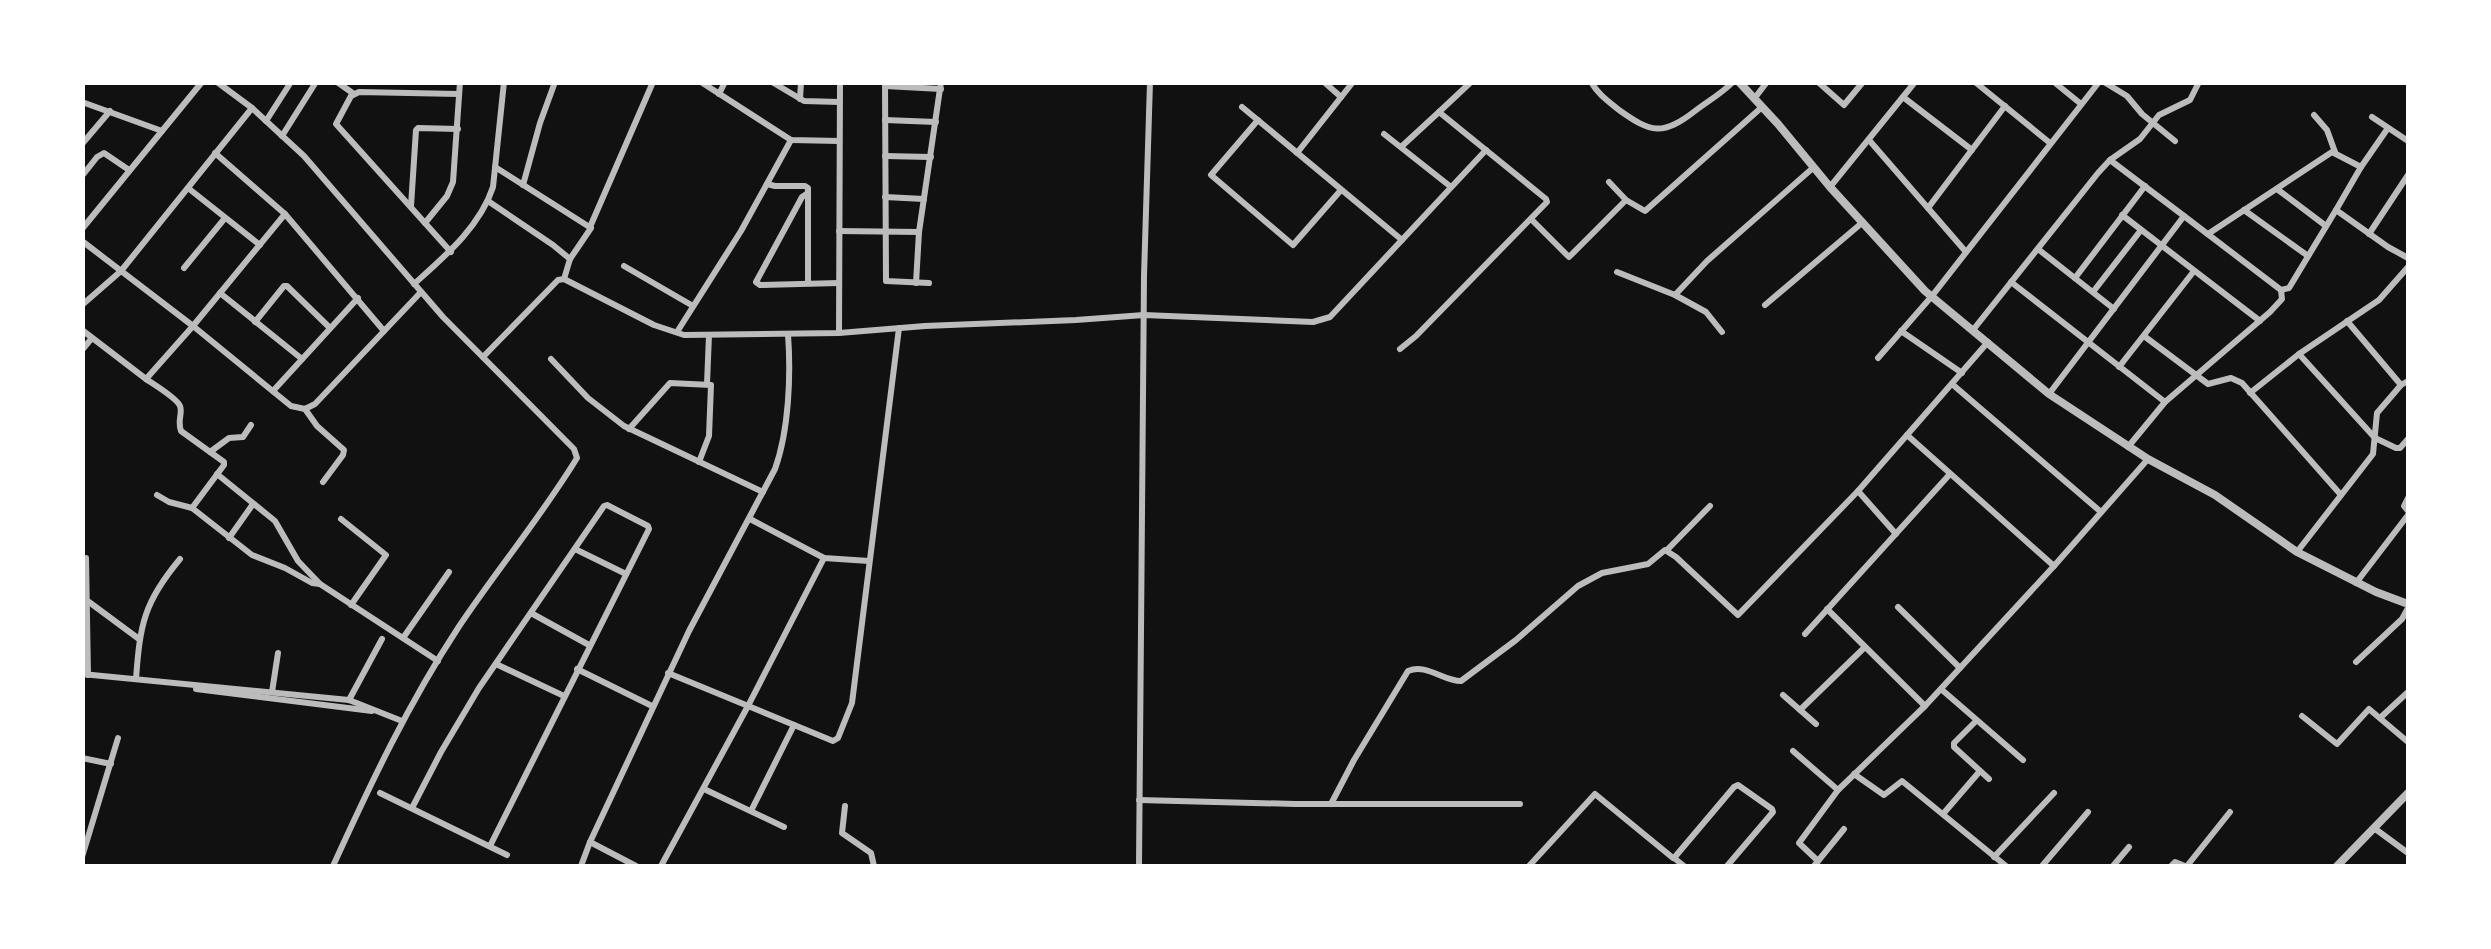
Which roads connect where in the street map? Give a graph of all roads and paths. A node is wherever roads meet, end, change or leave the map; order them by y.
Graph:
1 (202, 82) edge
2 (217, 82) edge
3 (291, 82) edge
4 (316, 82) edge
5 (337, 82) edge
6 (460, 82) edge
7 (504, 82) edge
8 (555, 82) edge
9 (653, 82) edge
10 (701, 82) edge
11 (726, 82) edge
12 (772, 82) edge
13 (800, 82) edge
14 (840, 82) edge
15 (1150, 82) edge
16 (1324, 82) edge
17 (1353, 82) edge
18 (1470, 82) edge
19 (1590, 82) edge
20 (1736, 82) edge
21 (1767, 82) edge
22 (1818, 82) edge
23 (1863, 82) edge
24 (1915, 82) edge
25 (1975, 82) edge
26 (2054, 82) edge
27 (2101, 82) edge
28 (2199, 82) edge
29 (885, 84) edge
30 (941, 86) edge
31 (354, 94) junction
32 (459, 94) junction
33 (719, 94) junction
34 (1342, 97) junction
35 (1904, 97) junction
36 (800, 99) junction
37 (1754, 99) junction
38 (82, 102) edge
39 (840, 102) junction
40 (2082, 104) junction
41 (2005, 106) junction
42 (1242, 107) dead end
43 (1762, 107) junction
44 (252, 108) junction
45 (110, 110) junction
46 (1439, 112) junction
47 (2314, 115) dead end
48 (2372, 117) dead end
49 (885, 120) junction
50 (1258, 120) junction
51 (266, 122) junction
52 (936, 122) junction
53 (2152, 122) junction
54 (2388, 128) junction
55 (458, 129) junction
56 (162, 132) junction
57 (1384, 134) dead end
58 (282, 136) junction
59 (791, 140) junction
60 (840, 140) junction
61 (1869, 140) junction
62 (2175, 141) dead end
63 (2408, 141) edge
64 (2050, 143) junction
65 (82, 144) edge
66 (1401, 148) junction
67 (1486, 150) junction
68 (1972, 150) junction
69 (2334, 152) junction
70 (1296, 153) junction
71 (215, 154) junction
72 (885, 156) junction
73 (931, 157) junction
74 (2110, 160) junction
75 (495, 167) junction
76 (1814, 167) junction
77 (2361, 167) junction
78 (130, 171) junction
79 (2408, 175) edge
80 (82, 176) edge
81 (1609, 182) dead end
82 (523, 184) junction
83 (766, 184) junction
84 (2406, 185) edge
85 (2144, 186) junction
86 (1830, 187) junction
87 (188, 188) junction
88 (1451, 188) junction
89 (2276, 188) junction
90 (1341, 190) junction
91 (808, 194) junction
92 (884, 197) junction
93 (924, 200) junction
94 (1626, 200) junction
95 (488, 202) junction
96 (411, 208) junction
97 (1928, 208) junction
98 (2244, 210) junction
99 (2336, 210) junction
100 (285, 214) junction
101 (2122, 215) junction
102 (2184, 216) junction
103 (226, 218) junction
104 (1530, 218) junction
105 (1862, 222) junction
106 (425, 223) junction
107 (590, 226) junction
108 (2326, 226) junction
109 (82, 229) edge
110 (2141, 230) junction
111 (839, 231) junction
112 (884, 232) junction
113 (919, 232) junction
114 (2208, 234) junction
115 (2369, 234) junction
116 (1402, 240) junction
117 (82, 241) edge
118 (260, 244) junction
119 (2162, 246) junction
120 (2038, 249) junction
121 (451, 252) junction
122 (1966, 252) junction
123 (2308, 256) junction
124 (2408, 258) edge
125 (570, 259) junction
126 (624, 266) dead end
127 (2408, 267) edge
128 (184, 268) dead end
129 (2194, 270) junction
130 (121, 271) junction
131 (1618, 272) dead end
132 (2074, 278) junction
133 (564, 279) junction
134 (2011, 282) junction
135 (808, 283) junction
136 (839, 283) junction
137 (916, 283) junction
138 (929, 283) dead end
139 (414, 284) junction
140 (2281, 290) junction
141 (421, 292) junction
142 (2092, 292) junction
143 (220, 293) junction
144 (1675, 296) junction
145 (1932, 296) junction
146 (358, 298) junction
147 (82, 305) edge
148 (693, 306) junction
149 (1765, 306) dead end
150 (2114, 309) junction
151 (1144, 315) junction
152 (2260, 320) junction
153 (2348, 321) junction
154 (255, 322) junction
155 (193, 326) junction
156 (330, 328) junction
157 (899, 328) junction
158 (82, 330) edge
159 (1974, 330) junction
160 (384, 331) junction
161 (1901, 331) junction
162 (1722, 332) dead end
163 (676, 333) junction
164 (839, 333) junction
165 (788, 334) junction
166 (709, 335) junction
167 (2144, 336) junction
168 (91, 340) junction
169 (1988, 342) junction
170 (2088, 343) junction
171 (1400, 349) dead end
172 (82, 352) edge
173 (2299, 354) junction
174 (483, 358) junction
175 (1878, 358) dead end
176 (302, 359) junction
177 (551, 359) dead end
178 (2120, 367) junction
179 (1962, 373) junction
180 (2197, 375) junction
181 (146, 379) junction
182 (2405, 383) edge
183 (706, 384) junction
184 (1952, 384) junction
185 (272, 390) junction
186 (2250, 392) junction
187 (2050, 394) junction
188 (2166, 402) junction
189 (305, 410) junction
190 (251, 426) dead end
191 (629, 429) junction
192 (1907, 434) junction
193 (2375, 438) junction
194 (2408, 440) edge
195 (2128, 447) junction
196 (210, 452) junction
197 (2148, 460) junction
198 (699, 462) junction
199 (217, 474) junction
200 (1950, 474) junction
201 (323, 482) dead end
202 (1858, 491) junction
203 (763, 492) junction
204 (157, 495) dead end
205 (2340, 496) junction
206 (2408, 498) edge
207 (253, 504) junction
208 (1710, 506) dead end
209 (192, 508) junction
210 (2101, 512) junction
211 (2408, 514) edge
212 (341, 519) dead end
213 (750, 520) junction
214 (1896, 534) junction
215 (229, 538) junction
216 (575, 549) junction
217 (1667, 550) junction
218 (2297, 552) junction
219 (86, 558) dead end
220 (824, 558) junction
221 (180, 559) dead end
222 (870, 561) junction
223 (2054, 566) junction
224 (449, 572) dead end
225 (626, 574) junction
226 (2356, 582) junction
227 (320, 584) junction
228 (88, 602) junction
229 (352, 605) junction
230 (2408, 606) edge
231 (1898, 607) dead end
232 (1827, 609) junction
233 (531, 613) junction
234 (1805, 634) dead end
235 (403, 638) junction
236 (382, 639) dead end
237 (138, 640) junction
238 (590, 645) junction
239 (1865, 647) junction
240 (278, 653) dead end
241 (438, 661) junction
242 (2356, 662) dead end
243 (496, 664) junction
244 (1960, 668) junction
245 (577, 669) junction
246 (668, 673) junction
247 (84, 675) edge
248 (136, 679) junction
249 (1940, 688) junction
250 (272, 692) junction
251 (2408, 692) edge
252 (1783, 694) dead end
253 (564, 696) junction
254 (350, 700) junction
255 (653, 706) junction
256 (748, 706) junction
257 (1925, 706) junction
258 (1800, 710) junction
259 (383, 712) junction
260 (2302, 716) dead end
261 (2380, 718) junction
262 (402, 721) junction
263 (1976, 721) junction
264 (1816, 724) dead end
265 (794, 725) junction
266 (118, 738) dead end
267 (2408, 742) edge
268 (1792, 751) dead end
269 (82, 758) edge
270 (2023, 760) dead end
271 (110, 764) junction
272 (1980, 771) junction
273 (1854, 774) junction
274 (1989, 779) dead end
275 (704, 788) junction
276 (1838, 790) junction
277 (380, 793) dead end
278 (2054, 793) dead end
279 (2408, 793) edge
280 (1139, 800) junction
281 (1331, 804) junction
282 (1520, 804) dead end
283 (846, 806) dead end
284 (412, 808) junction
285 (752, 812) junction
286 (2088, 812) dead end
287 (2230, 812) dead end
288 (1943, 814) junction
289 (784, 827) dead end
290 (2374, 828) junction
291 (1844, 829) dead end
292 (590, 842) junction
293 (490, 846) junction
294 (2129, 847) dead end
295 (2408, 853) edge
296 (507, 854) dead end
297 (82, 857) edge
298 (1994, 857) junction
299 (1674, 858) junction
300 (1816, 864) edge
301 (333, 866) edge
302 (581, 866) edge
303 (636, 866) edge
304 (661, 866) edge
305 (874, 866) edge
306 (1139, 866) edge
307 (1530, 866) edge
308 (1684, 866) edge
309 (1727, 866) edge
310 (2006, 866) edge
311 (2042, 866) edge
312 (2113, 866) edge
313 (2171, 866) edge
314 (2186, 866) edge
315 (2337, 866) edge

1 - 56 street
2 - 44 street
3 - 51 street
4 - 58 street
5 - 31 street
6 - 32 street
7 - 75 street
8 - 82 street
9 - 107 street
10 - 33 street
11 - 33 street
12 - 36 street
13 - 36 street
14 - 39 street
15 - 151 street
16 - 34 street
17 - 34 street
18 - 46 street
19 - 20 street
20 - 37 street
21 - 37 street
22 - 23 street
24 - 35 street
25 - 41 street
26 - 40 street
27 - 40 street
27 - 53 street
28 - 53 street
29 - 30 street
29 - 49 street
30 - 52 street
31 - 32 street
31 - 96 street
32 - 55 street
33 - 59 street
34 - 70 street
35 - 61 street
35 - 68 street
36 - 39 street
37 - 43 street
38 - 45 street
39 - 60 street
40 - 64 street
41 - 64 street
41 - 68 street
42 - 50 street
43 - 76 street
43 - 94 street
44 - 51 street
44 - 71 street
45 - 56 street
45 - 65 street
46 - 66 street
46 - 67 street
47 - 69 street
48 - 54 street
49 - 52 street
49 - 72 street
50 - 70 street
50 - 90 street
51 - 58 street
52 - 73 street
53 - 62 street
53 - 74 street
54 - 63 street
54 - 77 street
55 - 96 street
55 - 106 street
56 - 78 street
57 - 66 street
58 - 139 street
59 - 60 street
59 - 83 street
60 - 111 street
61 - 86 street
61 - 97 street
64 - 122 street
66 - 88 street
67 - 88 street
67 - 104 street
68 - 97 street
69 - 77 street
69 - 89 street
70 - 90 street
71 - 87 street
71 - 100 street
72 - 73 street
72 - 92 street
73 - 93 street
74 - 85 street
74 - 120 street
75 - 82 street
75 - 95 street
76 - 86 street
76 - 144 street
77 - 99 street
78 - 80 street
78 - 109 street
79 - 84 street
81 - 94 street
82 - 107 street
83 - 91 street
83 - 148 street
84 - 115 street
85 - 101 street
85 - 102 street
86 - 105 street
87 - 103 street
87 - 130 street
88 - 116 street
89 - 98 street
89 - 108 street
90 - 116 street
91 - 135 street
91 - 135 street
92 - 93 street
92 - 112 street
93 - 113 street
94 - 104 street
95 - 121 street
95 - 125 street
96 - 106 street
97 - 122 street
98 - 114 street
98 - 123 street
99 - 108 street
99 - 115 street
100 - 118 street
100 - 146 street
101 - 110 street
101 - 132 street
102 - 114 street
102 - 119 street
103 - 118 street
103 - 128 street
104 - 171 street
105 - 145 street
105 - 149 street
106 - 121 street
107 - 125 street
108 - 123 street
110 - 119 street
110 - 142 street
111 - 112 street
111 - 136 street
112 - 113 street
112 - 137 street
113 - 137 street
114 - 140 street
115 - 124 street
116 - 151 street
117 - 130 street
118 - 143 street
119 - 129 street
119 - 150 street
120 - 132 street
120 - 134 street
121 - 139 street
122 - 145 street
123 - 140 street
125 - 133 street
126 - 148 street
127 - 153 street
129 - 152 street
129 - 167 street
130 - 147 street
130 - 155 street
131 - 144 street
132 - 142 street
133 - 163 street
133 - 174 street
134 - 159 street
134 - 170 street
135 - 136 street
136 - 164 street
137 - 138 street
139 - 141 street
140 - 152 street
141 - 160 street
141 - 174 street
142 - 150 street
143 - 154 street
143 - 155 street
144 - 162 street
145 - 159 street
145 - 161 street
146 - 156 street
146 - 160 street
148 - 163 street
150 - 170 street
151 - 157 street
151 - 280 street
152 - 180 street
153 - 173 street
153 - 182 street
154 - 156 street
154 - 176 street
155 - 181 street
155 - 185 street
156 - 176 street
157 - 164 street
157 - 222 street
158 - 168 street
159 - 169 street
160 - 189 street
161 - 175 street
161 - 179 street
163 - 166 street
164 - 165 street
165 - 166 street
165 - 203 street
166 - 183 street
167 - 178 street
167 - 180 street
168 - 172 street
168 - 181 street
169 - 179 street
169 - 187 street
170 - 178 street
170 - 187 street
173 - 186 street
173 - 193 street
174 - 241 street
176 - 185 street
177 - 191 street
178 - 188 street
179 - 184 street
180 - 186 street
180 - 188 street
181 - 196 street
182 - 193 street
183 - 191 street
183 - 198 street
184 - 192 street
184 - 210 street
185 - 189 street
186 - 205 street
187 - 195 street
188 - 195 street
189 - 201 street
190 - 196 street
191 - 198 street
192 - 200 street
192 - 202 street
193 - 194 street
193 - 205 street
195 - 197 street
196 - 199 street
197 - 210 street
197 - 218 street
198 - 203 street
199 - 207 street
199 - 209 street
200 - 214 street
200 - 223 street
202 - 214 street
202 - 217 street
203 - 213 street
204 - 209 street
205 - 218 street
206 - 211 street
207 - 215 street
207 - 227 street
208 - 217 street
209 - 215 street
210 - 223 street
211 - 226 street
212 - 229 street
213 - 220 street
213 - 246 street
214 - 232 street
215 - 227 street
216 - 225 street
216 - 225 street
216 - 233 street
217 - 281 street
218 - 226 street
219 - 228 street
220 - 222 street
220 - 256 street
221 - 237 street
222 - 265 street
223 - 244 street
224 - 235 street
225 - 238 street
226 - 230 street
227 - 229 street
228 - 237 street
228 - 247 street
229 - 235 street
230 - 242 street
231 - 244 street
232 - 234 street
232 - 239 street
233 - 238 street
233 - 243 street
235 - 241 street
236 - 254 street
237 - 248 street
238 - 245 street
239 - 257 street
239 - 258 street
240 - 250 street
241 - 262 street
243 - 253 street
243 - 284 street
244 - 249 street
245 - 253 street
245 - 255 street
246 - 255 street
246 - 256 street
247 - 248 street
247 - 259 street
248 - 250 street
249 - 257 street
249 - 263 street
250 - 254 street
251 - 261 street
252 - 258 street
253 - 293 street
254 - 259 street
255 - 292 street
256 - 265 street
256 - 275 street
257 - 273 street
258 - 264 street
259 - 262 street
260 - 261 street
261 - 267 street
262 - 301 street
263 - 270 street
263 - 272 street
265 - 285 street
266 - 271 street
268 - 276 street
269 - 271 street
271 - 297 street
272 - 274 street
272 - 288 street
273 - 276 street
273 - 288 street
275 - 285 street
275 - 304 street
276 - 300 street
277 - 284 street
278 - 298 street
279 - 290 street
280 - 281 street
280 - 306 street
281 - 282 street
283 - 305 street
284 - 293 street
285 - 289 street
286 - 311 street
287 - 314 street
288 - 298 street
290 - 295 street
290 - 315 street
291 - 300 street
292 - 302 street
292 - 303 street
293 - 296 street
294 - 312 street
298 - 310 street
299 - 307 street
299 - 308 street
299 - 309 street
313 - 314 street

